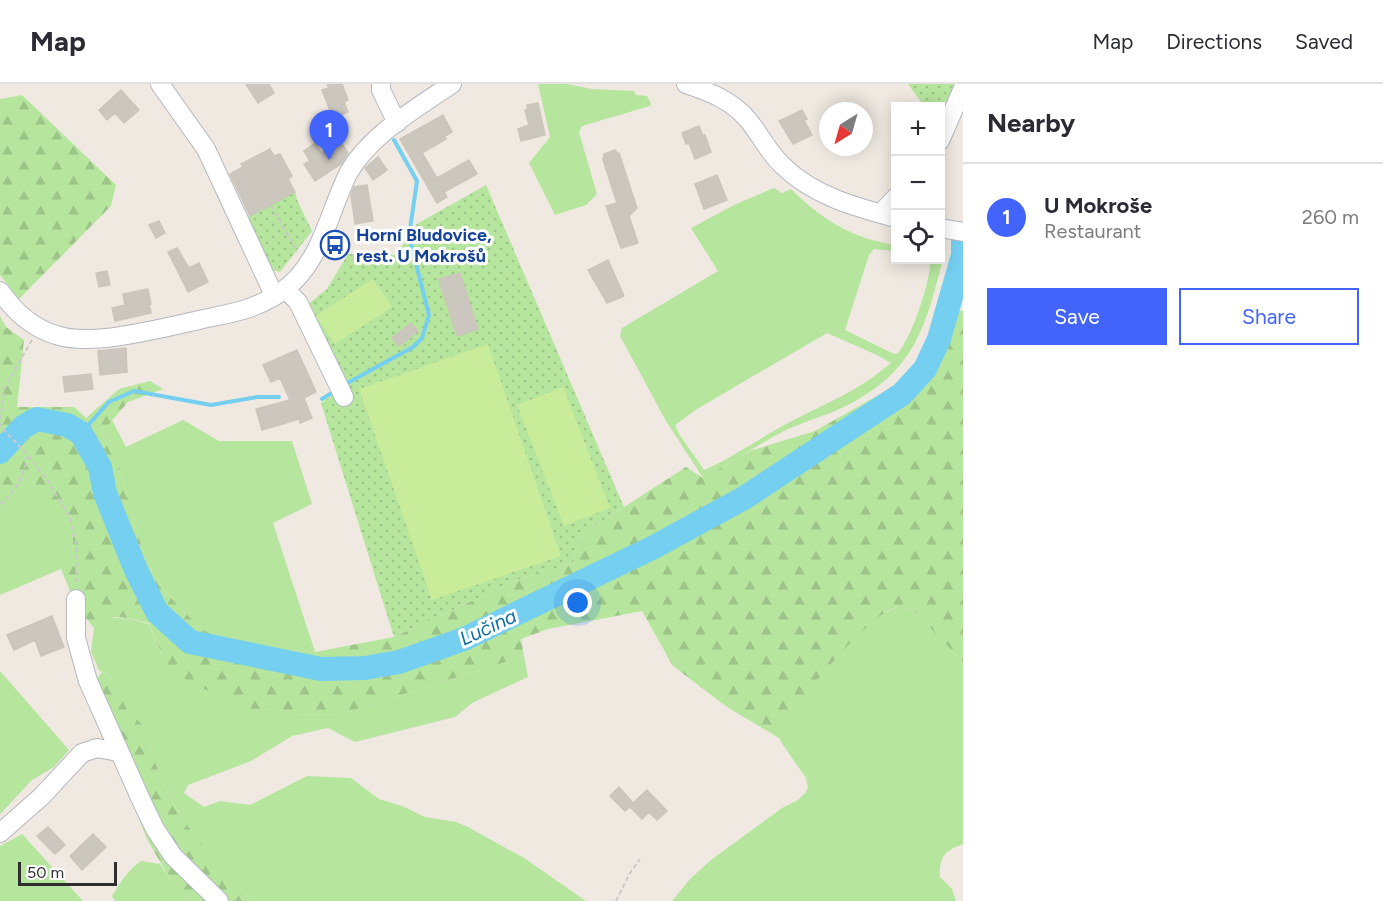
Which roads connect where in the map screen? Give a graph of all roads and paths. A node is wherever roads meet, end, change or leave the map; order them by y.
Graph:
1 (160, 84) edge
2 (381, 84) edge
3 (452, 84) edge
4 (686, 84) edge
5 (963, 88) edge
6 (397, 123) junction
7 (945, 129) edge
8 (271, 206) dead end
9 (888, 216) edge
10 (945, 229) edge
11 (963, 232) edge
12 (308, 263) junction
13 (0, 291) edge
14 (280, 292) junction
15 (39, 328) junction
16 (340, 390) dead end
17 (0, 426) edge
18 (28, 455) junction
19 (0, 504) edge
20 (76, 599) joint
21 (118, 752) junction
22 (0, 833) edge
23 (640, 859) dead end
24 (219, 901) edge
25 (616, 901) edge

1 - 14 street
2 - 6 street
3 - 6 street
4 - 9 street
5 - 7 street
6 - 12 street
8 - 12 path
10 - 11 street
12 - 14 street
13 - 15 street
14 - 15 street
14 - 16 street
15 - 17 path
17 - 18 path
18 - 19 path
18 - 20 path
20 - 21 street
21 - 22 street
21 - 24 street
23 - 25 path

